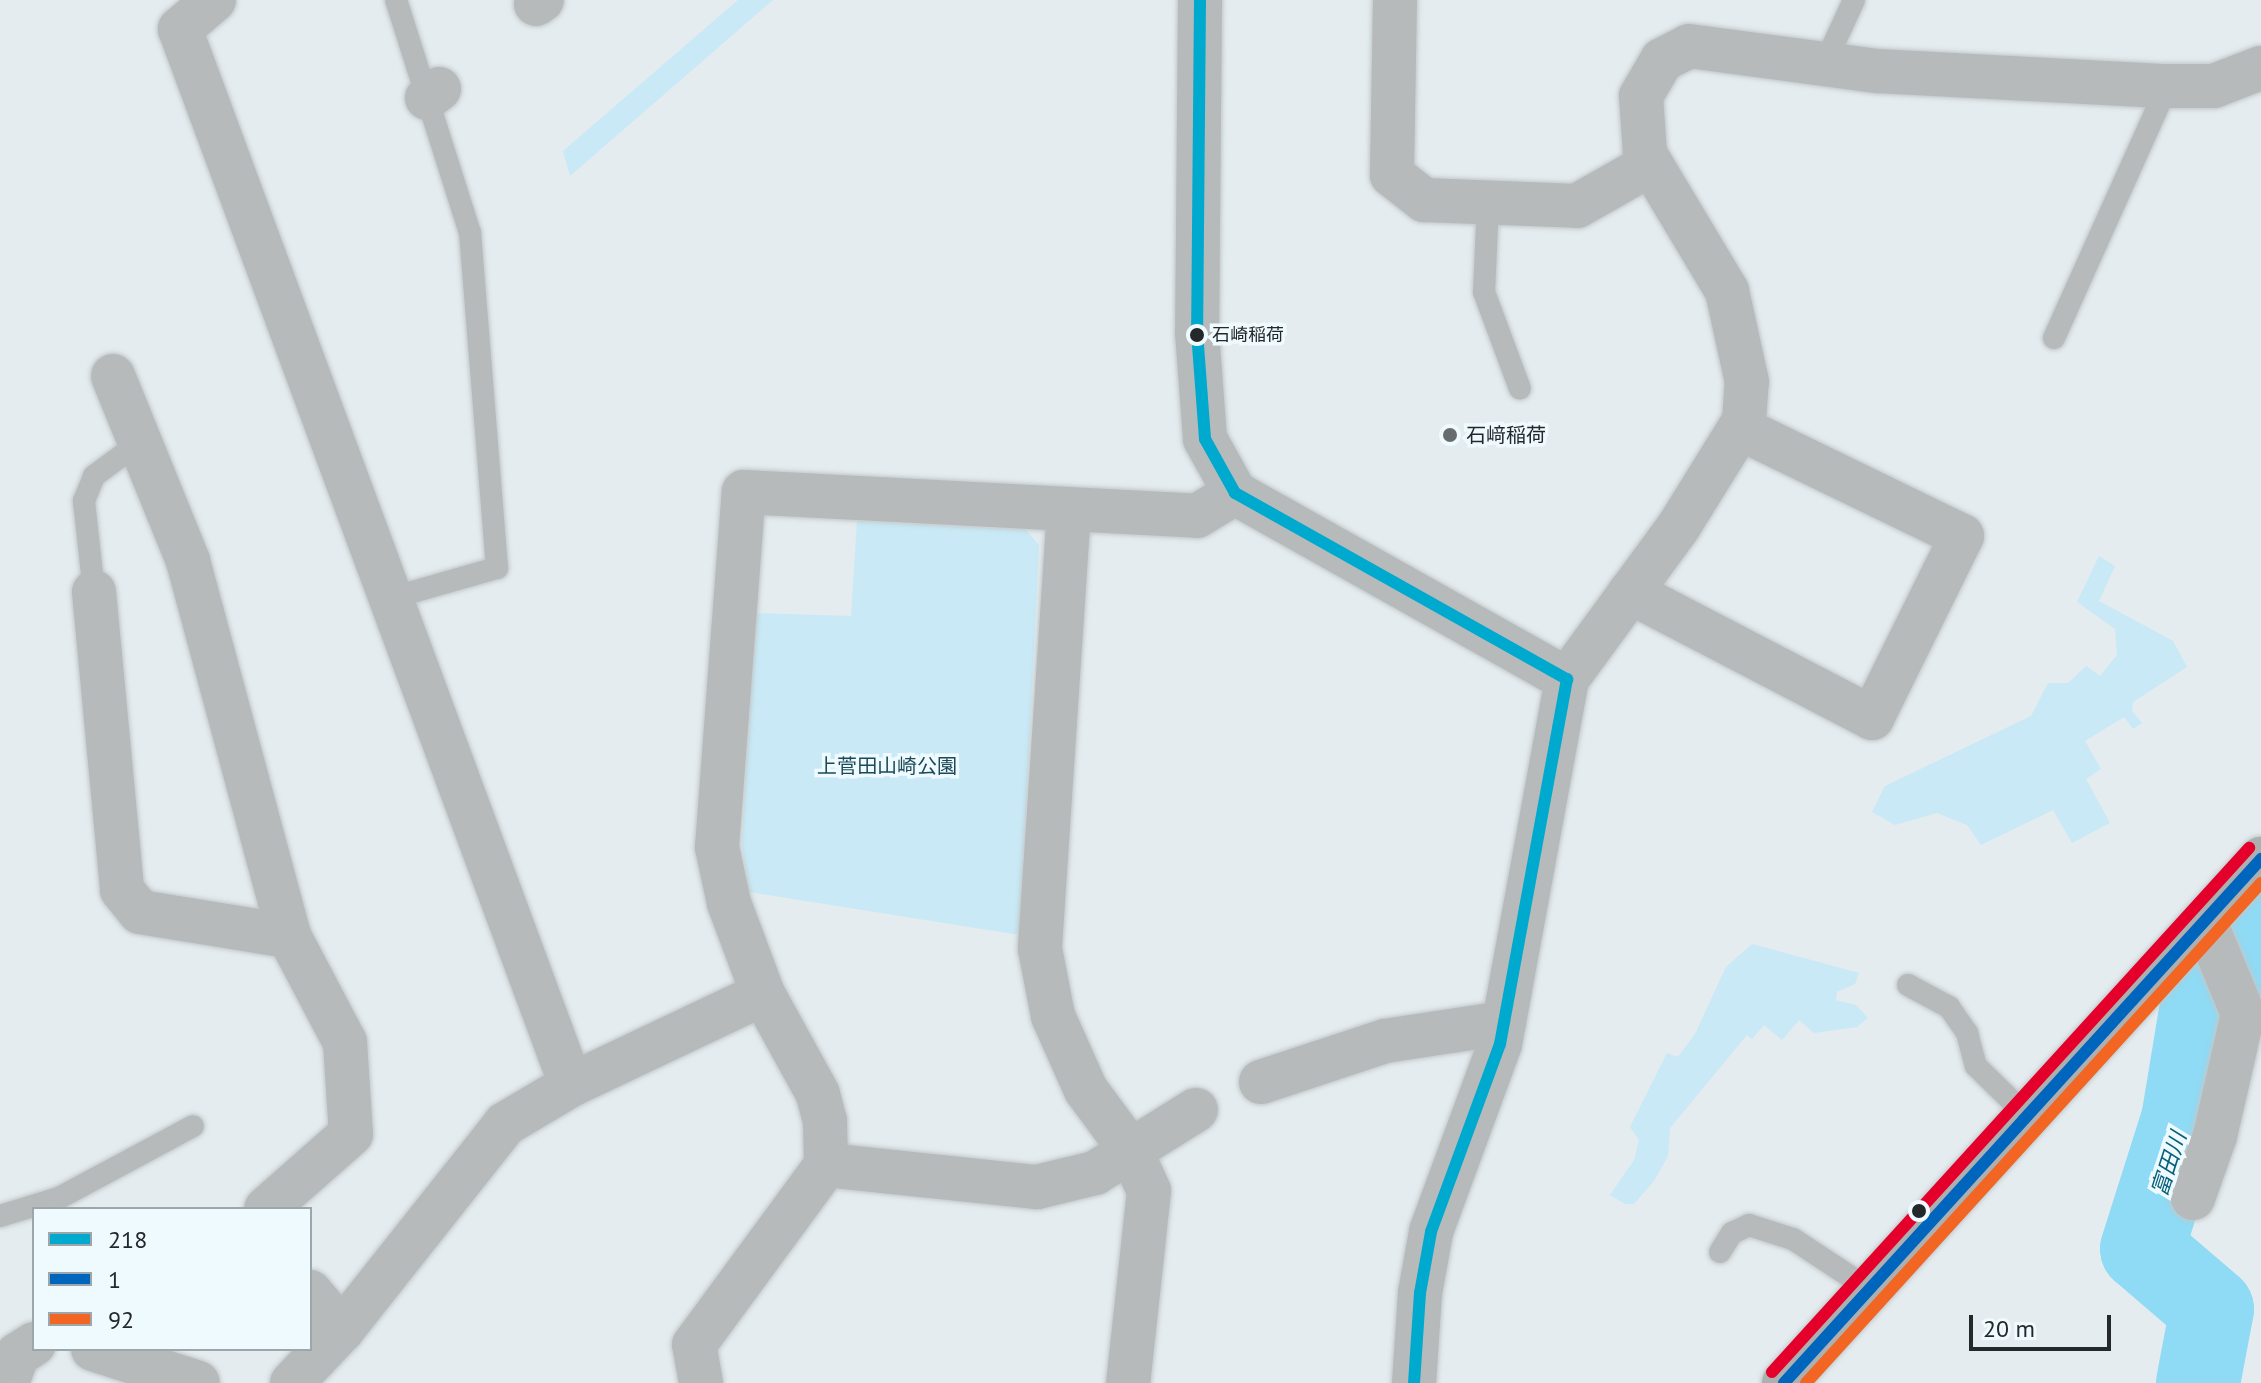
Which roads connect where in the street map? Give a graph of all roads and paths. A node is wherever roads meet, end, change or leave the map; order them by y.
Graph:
1 (214, 0) edge
2 (396, 0) edge
3 (1200, 0) edge
4 (1395, 0) edge
5 (1854, 0) edge
6 (1825, 63) junction
7 (2261, 68) edge
8 (2167, 86) junction
9 (1651, 164) junction
10 (1488, 202) junction
11 (2054, 338) dead end
12 (113, 376) dead end
13 (1520, 389) dead end
14 (1740, 428) junction
15 (140, 442) junction
16 (1235, 493) junction
17 (1069, 510) junction
18 (94, 592) joint
19 (1630, 592) junction
20 (395, 597) junction
21 (1567, 679) junction
22 (2256, 874) edge
23 (2205, 922) junction
24 (289, 936) junction
25 (1908, 985) dead end
26 (763, 994) junction
27 (1504, 1023) junction
28 (1261, 1082) dead end
29 (571, 1085) junction
30 (1196, 1110) dead end
31 (2028, 1117) junction
32 (193, 1126) dead end
33 (1131, 1151) junction
34 (826, 1165) junction
35 (2193, 1198) dead end
36 (268, 1207) edge
37 (0, 1216) edge
38 (1720, 1252) dead end
39 (1869, 1289) junction
40 (312, 1294) edge
41 (342, 1330) junction
42 (32, 1345) edge
43 (99, 1351) edge
44 (7, 1383) edge
45 (198, 1383) edge
46 (292, 1383) edge
47 (701, 1383) edge
48 (1128, 1383) edge
49 (1414, 1383) edge
50 (1784, 1383) edge

1 - 20 street
2 - 20 lane
3 - 16 street
4 - 10 street
5 - 6 lane
6 - 8 street
6 - 9 street
7 - 8 street
8 - 11 lane
9 - 10 street
9 - 14 street
10 - 13 lane
12 - 15 street
14 - 19 street
14 - 19 street
15 - 18 lane
15 - 24 street
16 - 17 street
16 - 21 street
17 - 26 street
17 - 33 street
18 - 24 street
19 - 21 street
20 - 29 street
21 - 27 street
22 - 23 main road
23 - 31 main road
23 - 35 street
24 - 36 street
25 - 31 lane
26 - 29 street
26 - 34 street
27 - 28 street
27 - 49 street
29 - 41 street
30 - 33 street
31 - 39 main road
32 - 37 lane
33 - 34 street
33 - 48 street
34 - 47 street
38 - 39 lane
39 - 50 main road
40 - 41 street
41 - 46 street
42 - 44 street
43 - 45 street

